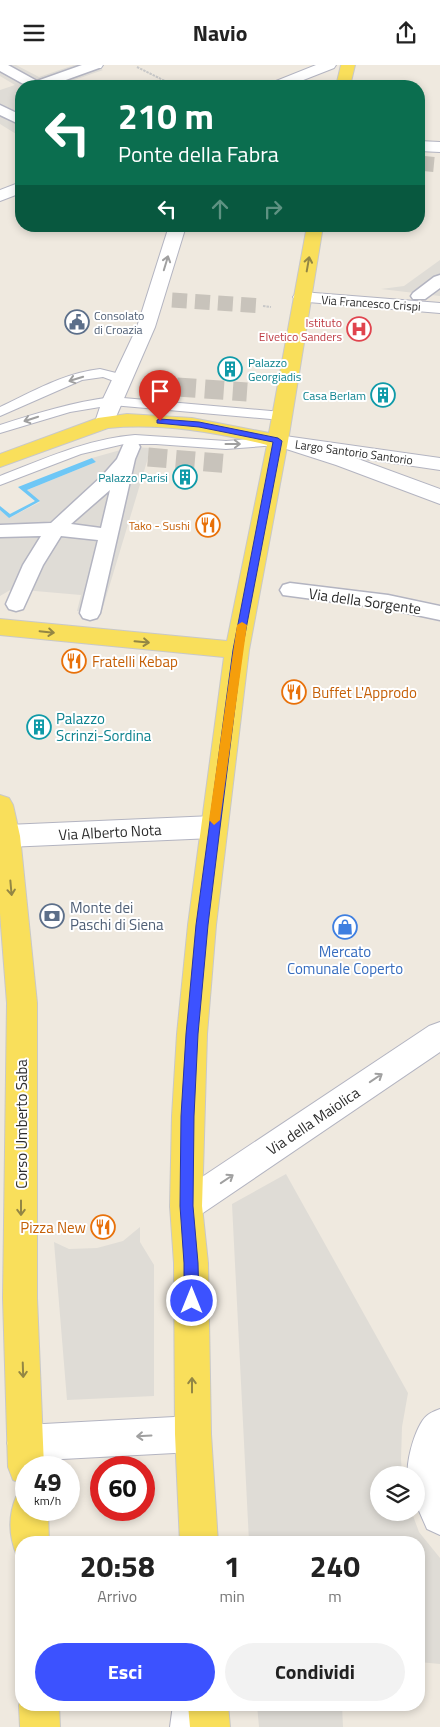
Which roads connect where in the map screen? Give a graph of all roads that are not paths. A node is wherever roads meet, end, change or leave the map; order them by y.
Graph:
1 (95, 65) edge
2 (329, 65) edge
3 (348, 65) edge
4 (0, 66) edge
5 (25, 80) edge
6 (53, 80) edge
7 (291, 80) edge
8 (344, 80) edge
9 (2, 102) edge
10 (15, 115) edge
11 (425, 146) edge
12 (440, 147) edge
13 (15, 190) edge
14 (0, 196) edge
15 (176, 232) edge
16 (314, 232) edge
17 (440, 280) edge
18 (419, 296) dead end
19 (302, 297) junction
20 (440, 308) edge
21 (122, 380) junction
22 (112, 401) junction
23 (0, 412) edge
24 (282, 415) junction
25 (105, 422) junction
26 (0, 429) edge
27 (278, 441) junction
28 (93, 447) junction
29 (124, 451) junction
30 (148, 457) tunnel mouth
31 (0, 461) edge
32 (440, 463) edge
33 (0, 481) edge
34 (434, 495) edge
35 (56, 529) junction
36 (0, 531) edge
37 (109, 535) junction
38 (290, 590) dead end
39 (16, 604) dead end
40 (90, 613) dead end
41 (440, 613) edge
42 (0, 627) edge
43 (238, 650) junction
44 (0, 805) edge
45 (213, 827) junction
46 (5, 847) edge
47 (440, 1035) edge
48 (186, 1206) junction
49 (440, 1427) edge
50 (192, 1434) junction
51 (26, 1455) edge
52 (440, 1516) edge
53 (29, 1521) edge
54 (30, 1536) edge
55 (191, 1536) edge
56 (199, 1536) edge
57 (39, 1711) edge
58 (185, 1711) edge
59 (209, 1711) edge
60 (40, 1727) edge
61 (183, 1727) edge
62 (210, 1727) edge

1 - 6 street
2 - 7 street
3 - 8 main road
4 - 5 street
9 - 10 street
11 - 12 street
13 - 14 street
21 -> 15 street
19 -> 16 main road
17 - 18 street
19 - 20 street, Via Francesco Crispi
19 - 24 main road
21 - 22 street
21 -> 23 lane
22 - 24 lane
22 - 25 street
22 -> 26 lane
24 - 27 main road
25 - 27 main road
25 - 28 lane
25 - 31 main road
28 -> 27 lane
27 - 32 street, Largo Santorio Santorio
27 - 34 street, Largo Santorio Santorio
27 - 43 main road
28 - 33 lane
29 - 30 street
29 - 35 street
29 - 37 street
35 - 36 street
35 - 37 street
35 - 39 street
37 - 40 street
38 - 41 street, Via della Sorgente
42 -> 43 main road
43 - 45 main road
44 - 46 main road, Corso Umberto Saba
45 - 46 street, Via Alberto Nota
45 - 48 main road
46 -> 51 main road, Corso Umberto Saba
48 -> 47 street, Via della Maiolica
50 -> 48 main road
49 - 52 street
50 -> 51 street
50 - 55 lane
50 - 56 main road
53 - 54 main road
57 - 60 main road
58 - 61 lane
59 - 62 main road

